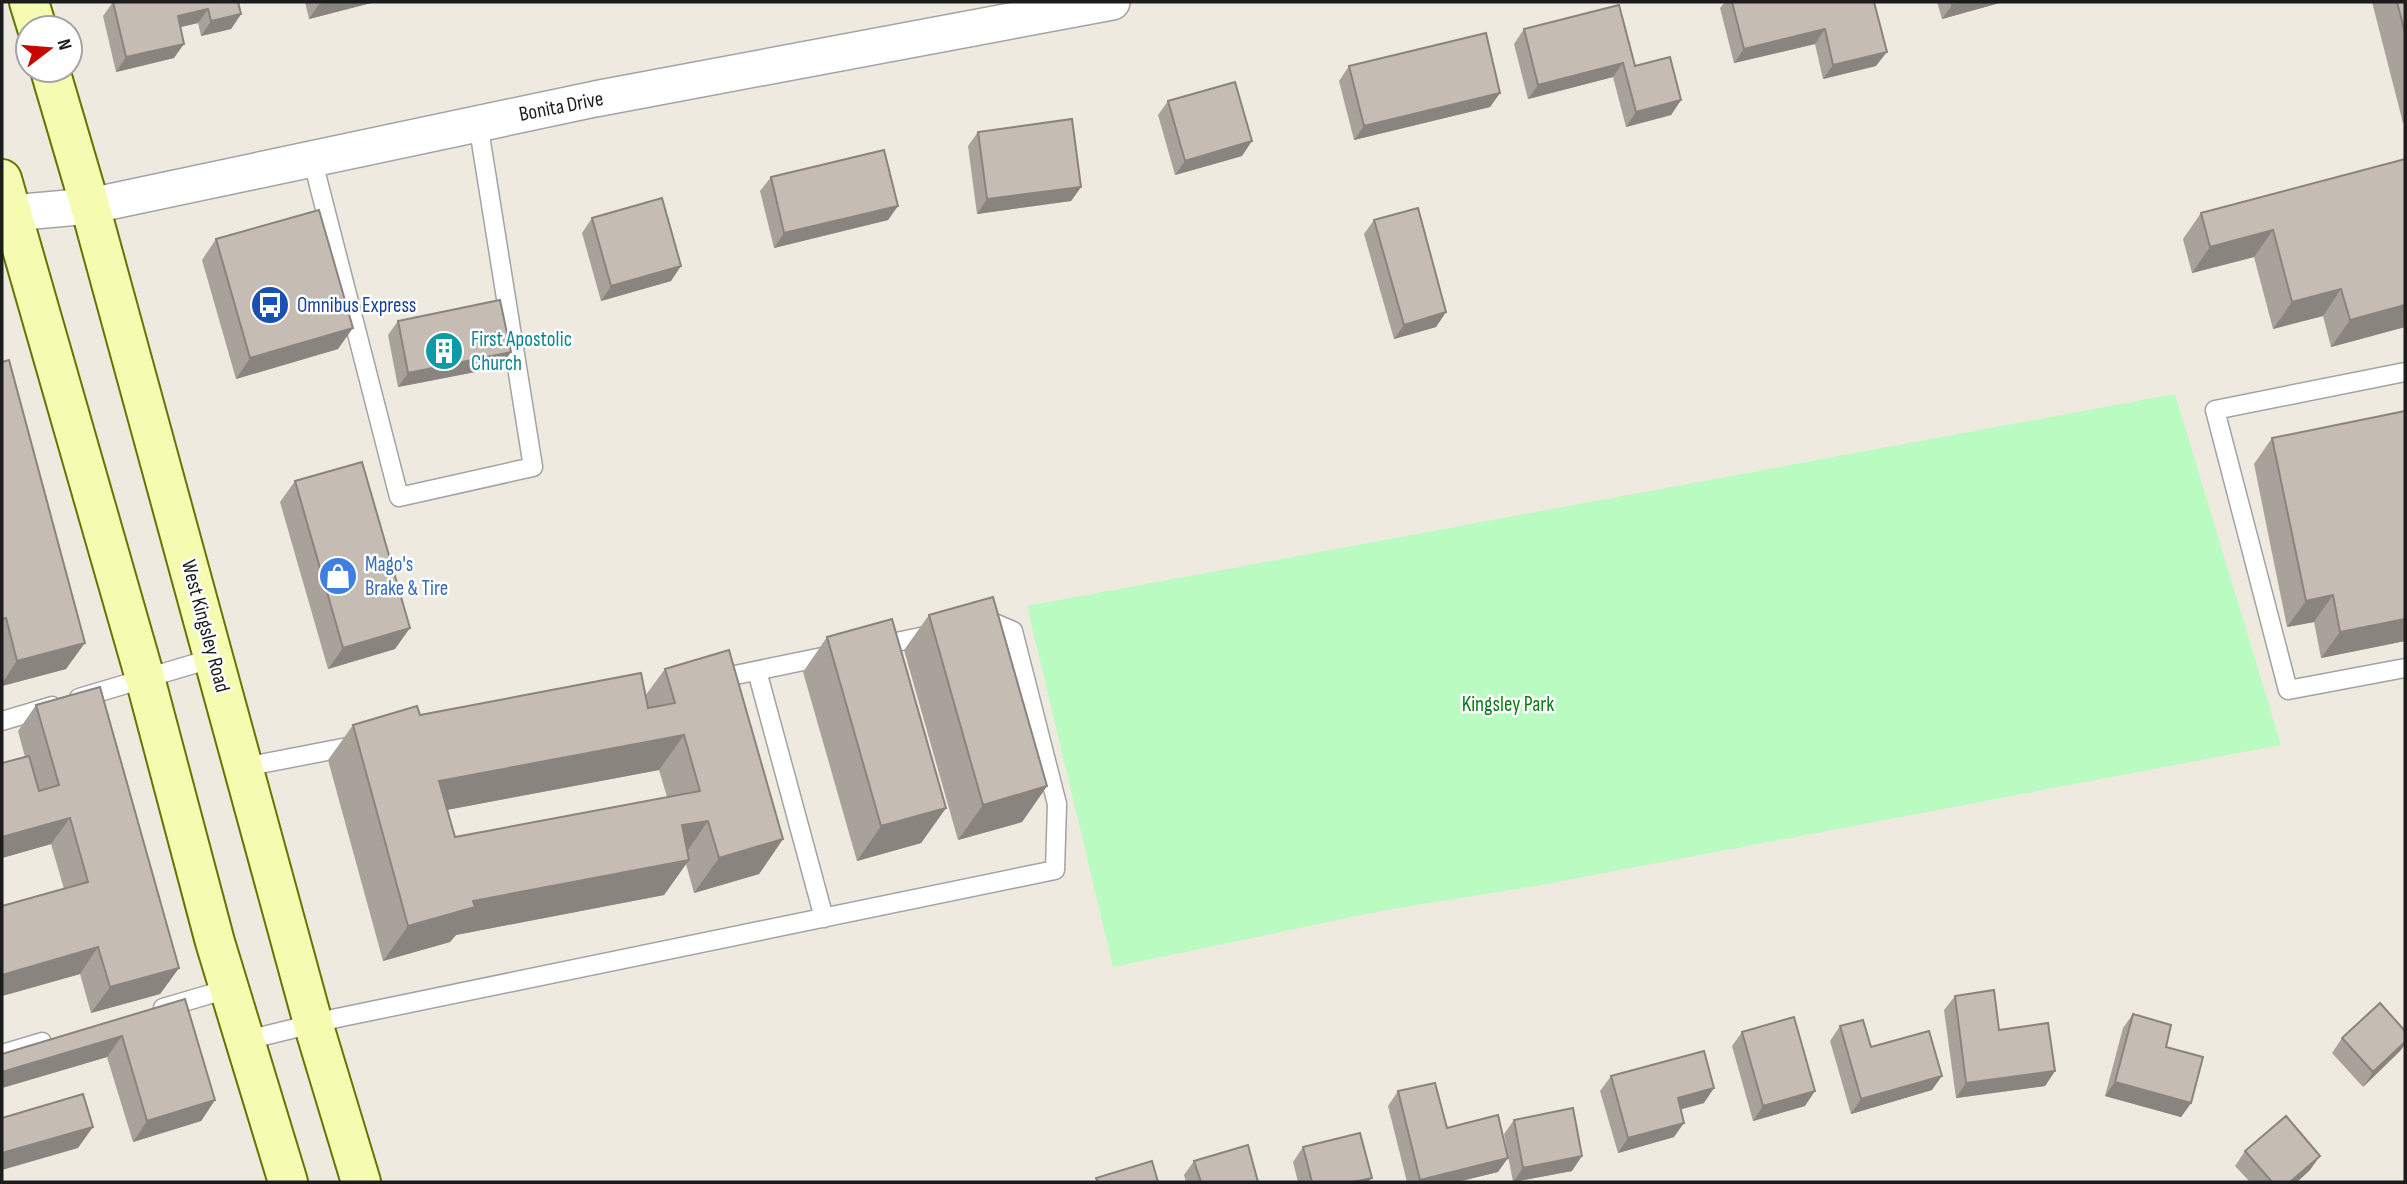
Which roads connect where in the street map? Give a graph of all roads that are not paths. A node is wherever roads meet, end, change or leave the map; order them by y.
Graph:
1 (1112, 2) edge
2 (54, 84) edge
3 (478, 123) junction
4 (312, 158) junction
5 (7, 196) edge
6 (90, 206) junction
7 (2405, 372) edge
8 (214, 658) junction
9 (2405, 668) edge
10 (757, 671) junction
11 (145, 678) junction
12 (702, 681) edge
13 (2, 721) edge
14 (373, 742) edge
15 (244, 767) junction
16 (824, 918) junction
17 (230, 988) junction
18 (146, 1013) edge
19 (313, 1023) junction
20 (54, 1039) edge
21 (247, 1040) junction
22 (2, 1054) edge
23 (288, 1182) edge
24 (361, 1182) edge

1 - 3 street, Bonita Drive
2 - 6 main road, West Kingsley Road
3 - 4 street, Bonita Drive
3 - 4 lane
4 - 6 street, Bonita Drive
5 - 6 street, Bonita Drive
5 - 11 main road
6 - 8 main road, West Kingsley Road
7 - 9 lane
8 - 11 lane
8 - 15 main road, West Kingsley Road
10 - 12 lane
10 - 16 lane
10 - 16 lane
11 - 13 lane
11 - 17 main road
14 - 15 lane
15 - 19 main road, West Kingsley Road
16 - 19 lane
17 - 18 lane
17 - 21 main road
19 - 21 lane
19 - 24 main road, West Kingsley Road
20 - 22 lane
21 - 23 main road

